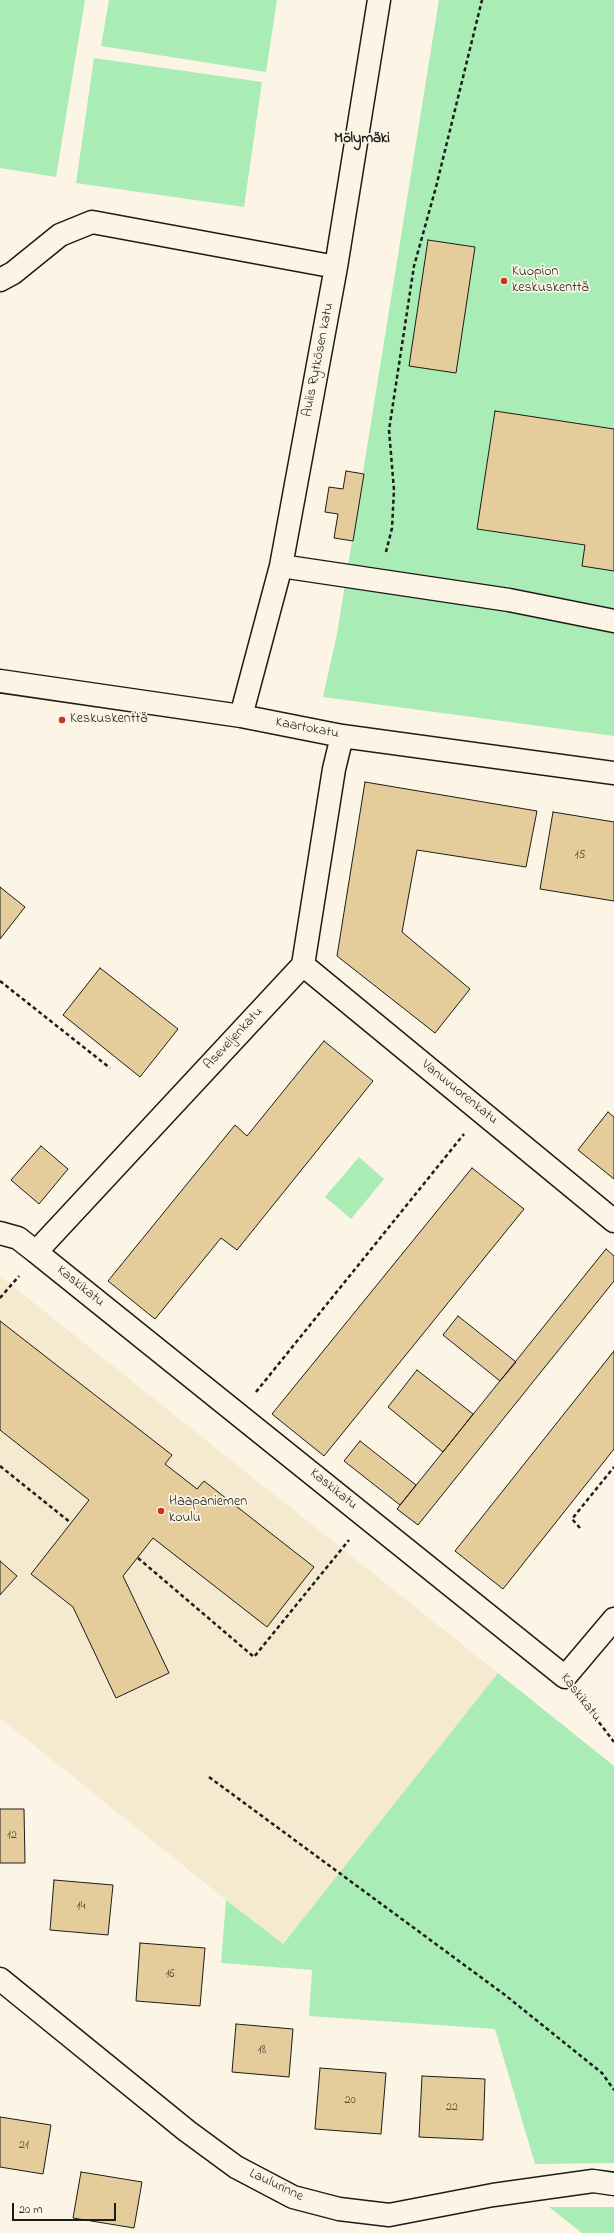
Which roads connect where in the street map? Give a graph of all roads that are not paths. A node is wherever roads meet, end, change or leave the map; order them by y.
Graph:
1 (379, 0) edge
2 (336, 267) junction
3 (0, 280) edge
4 (281, 566) junction
5 (614, 621) edge
6 (0, 682) edge
7 (241, 716) junction
8 (342, 736) junction
9 (614, 773) edge
10 (303, 965) junction
11 (614, 1221) edge
12 (0, 1233) edge
13 (36, 1252) junction
14 (614, 1619) edge
15 (0, 1979) edge
16 (614, 2184) edge

1 - 2 street, Aulis Rytkösen katu
2 - 3 street
2 - 4 street, Aulis Rytkösen katu
4 - 5 street
4 - 7 street, Aulis Rytkösen katu
6 - 7 street, Kaartokatu
7 - 8 street, Kaartokatu
8 - 9 street, Kaartokatu
8 - 10 street
10 - 11 street, Vanuvuorenkatu
10 - 13 street, Aseveljenkatu
12 - 13 street
13 - 14 street, Kaskikatu
15 - 16 street, Laulurinne

